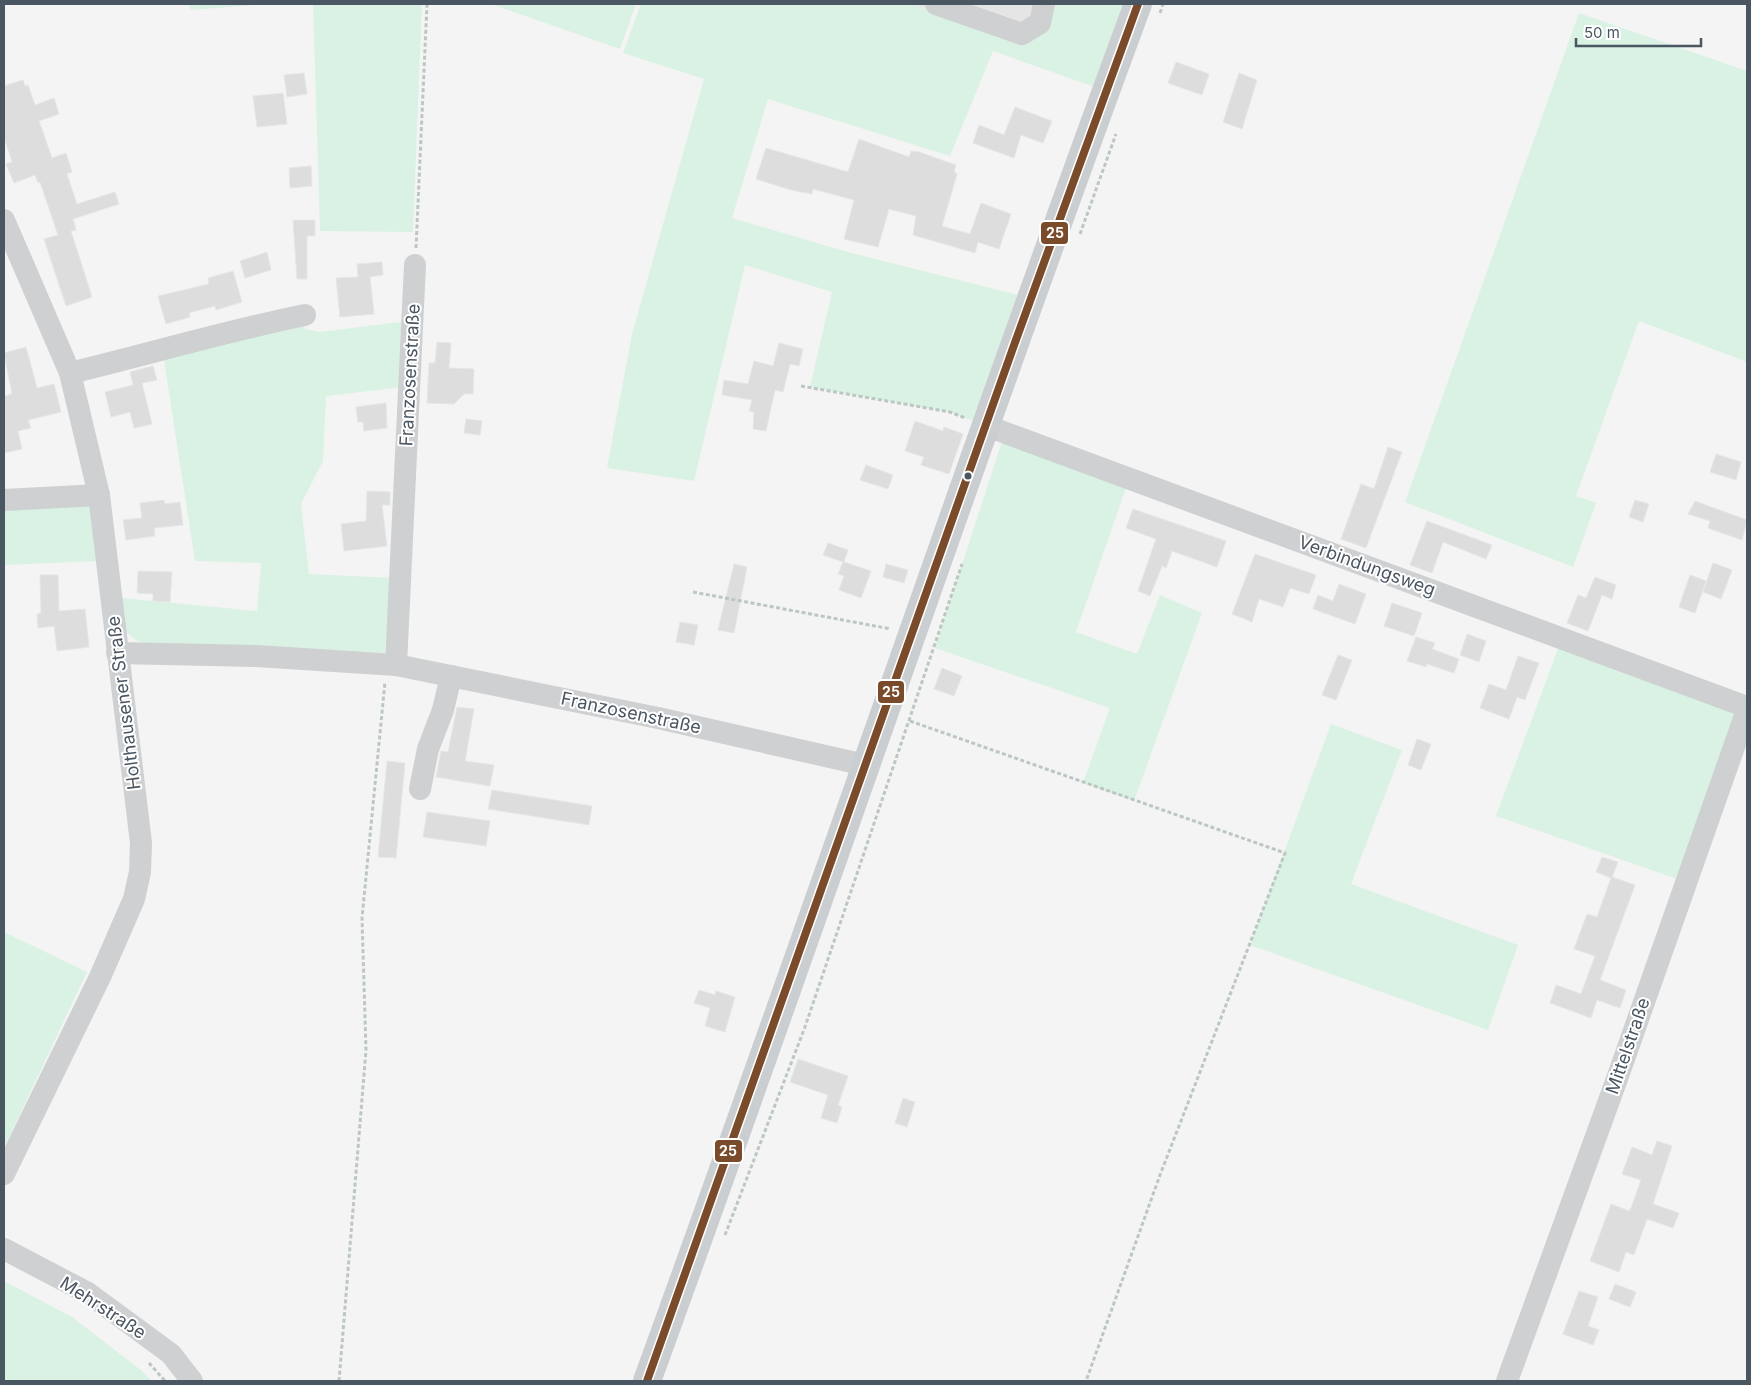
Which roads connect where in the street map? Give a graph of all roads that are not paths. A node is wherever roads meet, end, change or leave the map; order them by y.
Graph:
1 (936, 4) edge
2 (1044, 4) edge
3 (1147, 13) edge
4 (4, 220) edge
5 (415, 265) road end
6 (305, 315) dead end
7 (70, 373) junction
8 (987, 426) junction
9 (99, 495) junction
10 (4, 500) edge
11 (117, 652) junction
12 (392, 664) junction
13 (451, 676) junction
14 (1747, 709) edge
15 (865, 765) junction
16 (420, 789) dead end
17 (4, 1174) edge
18 (4, 1249) edge
19 (192, 1381) edge
20 (647, 1381) edge
21 (1506, 1381) edge

1 - 2 street
3 - 8 main road
4 - 7 street, Holthausener Straße
5 - 12 street, Franzosenstraße
6 - 7 street
7 - 9 street, Holthausener Straße
8 - 14 street, Verbindungsweg
8 - 15 main road
9 - 10 street
9 - 11 street, Holthausener Straße
11 - 12 street, Franzosenstraße
11 - 17 street, Holthausener Straße
12 - 13 street, Franzosenstraße
13 - 15 street, Franzosenstraße
13 - 16 street
14 - 21 street, Mittelstraße
15 - 20 main road
18 - 19 street, Mehrstraße

